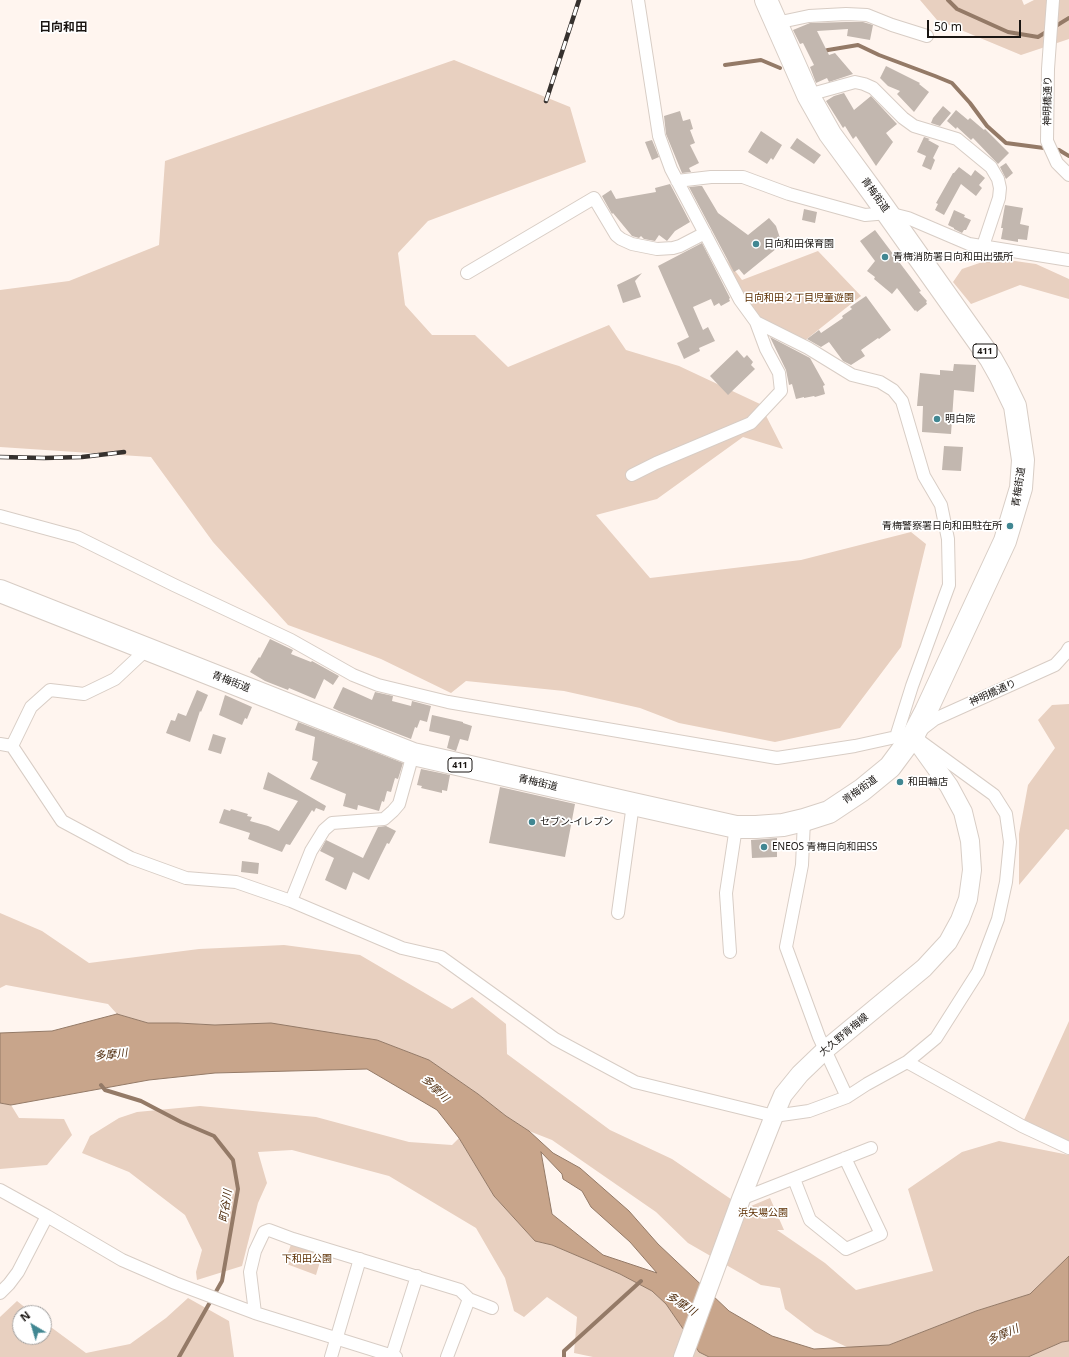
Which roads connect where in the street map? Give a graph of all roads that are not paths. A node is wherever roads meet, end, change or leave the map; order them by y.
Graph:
1 (638, 0) edge
2 (766, 0) edge
3 (1053, 0) edge
4 (776, 23) junction
5 (927, 36) dead end
6 (808, 95) junction
7 (1069, 175) edge
8 (677, 181) junction
9 (888, 213) junction
10 (705, 233) junction
11 (983, 246) junction
12 (1069, 260) edge
13 (467, 273) dead end
14 (756, 322) junction
15 (632, 475) dead end
16 (0, 516) edge
17 (0, 591) edge
18 (1069, 648) edge
19 (147, 649) junction
20 (904, 736) junction
21 (6, 745) edge
22 (413, 754) junction
23 (633, 804) junction
24 (804, 820) junction
25 (736, 827) junction
26 (290, 901) junction
27 (618, 913) dead end
28 (730, 952) dead end
29 (825, 1050) junction
30 (907, 1062) junction
31 (847, 1097) junction
32 (774, 1116) junction
33 (871, 1148) dead end
34 (1069, 1148) edge
35 (845, 1158) junction
36 (794, 1178) junction
37 (0, 1190) edge
38 (740, 1204) junction
39 (47, 1216) junction
40 (360, 1259) junction
41 (416, 1276) junction
42 (0, 1293) edge
43 (469, 1299) junction
44 (492, 1308) dead end
45 (255, 1312) junction
46 (337, 1338) junction
47 (394, 1356) edge
48 (331, 1357) edge
49 (447, 1357) edge
50 (683, 1357) edge

1 - 8 street
2 - 4 highway, 青梅街道 / 411
3 - 7 street, 神明橋通り
4 - 5 street
4 - 6 highway, 青梅街道 / 411
6 - 9 highway, 青梅街道 / 411
6 - 11 street
8 - 9 street
8 - 10 street
9 - 11 street
9 - 20 highway, 青梅街道 / 411
10 - 13 street
10 - 14 street
11 - 12 street
14 - 15 street
14 - 20 street
16 - 20 street
17 - 19 highway, 青梅街道 / 411
18 - 20 street, 神明橋通り
19 - 21 street
19 - 22 highway, 青梅街道 / 411
20 - 24 highway, 青梅街道 / 411
20 - 29 main road, 大久野青梅線
20 - 30 street
21 - 26 street
22 - 23 highway, 青梅街道 / 411
22 - 26 street
23 - 25 highway, 青梅街道 / 411
23 - 27 street
24 - 25 highway, 青梅街道 / 411
24 - 29 street
25 - 28 street
26 - 32 street
29 - 31 street
29 - 32 main road, 大久野青梅線
30 - 31 street
30 - 34 street
31 - 32 street
32 - 38 main road, 大久野青梅線
33 - 35 street
35 - 36 street
35 - 36 street
36 - 38 street
37 - 39 street
38 - 50 main road, 大久野青梅線
39 - 42 street
39 - 45 street
40 - 41 street
40 - 45 street
40 - 46 street
41 - 43 street
41 - 47 street
43 - 44 street
43 - 49 street
45 - 46 street
46 - 47 street
46 - 48 street

